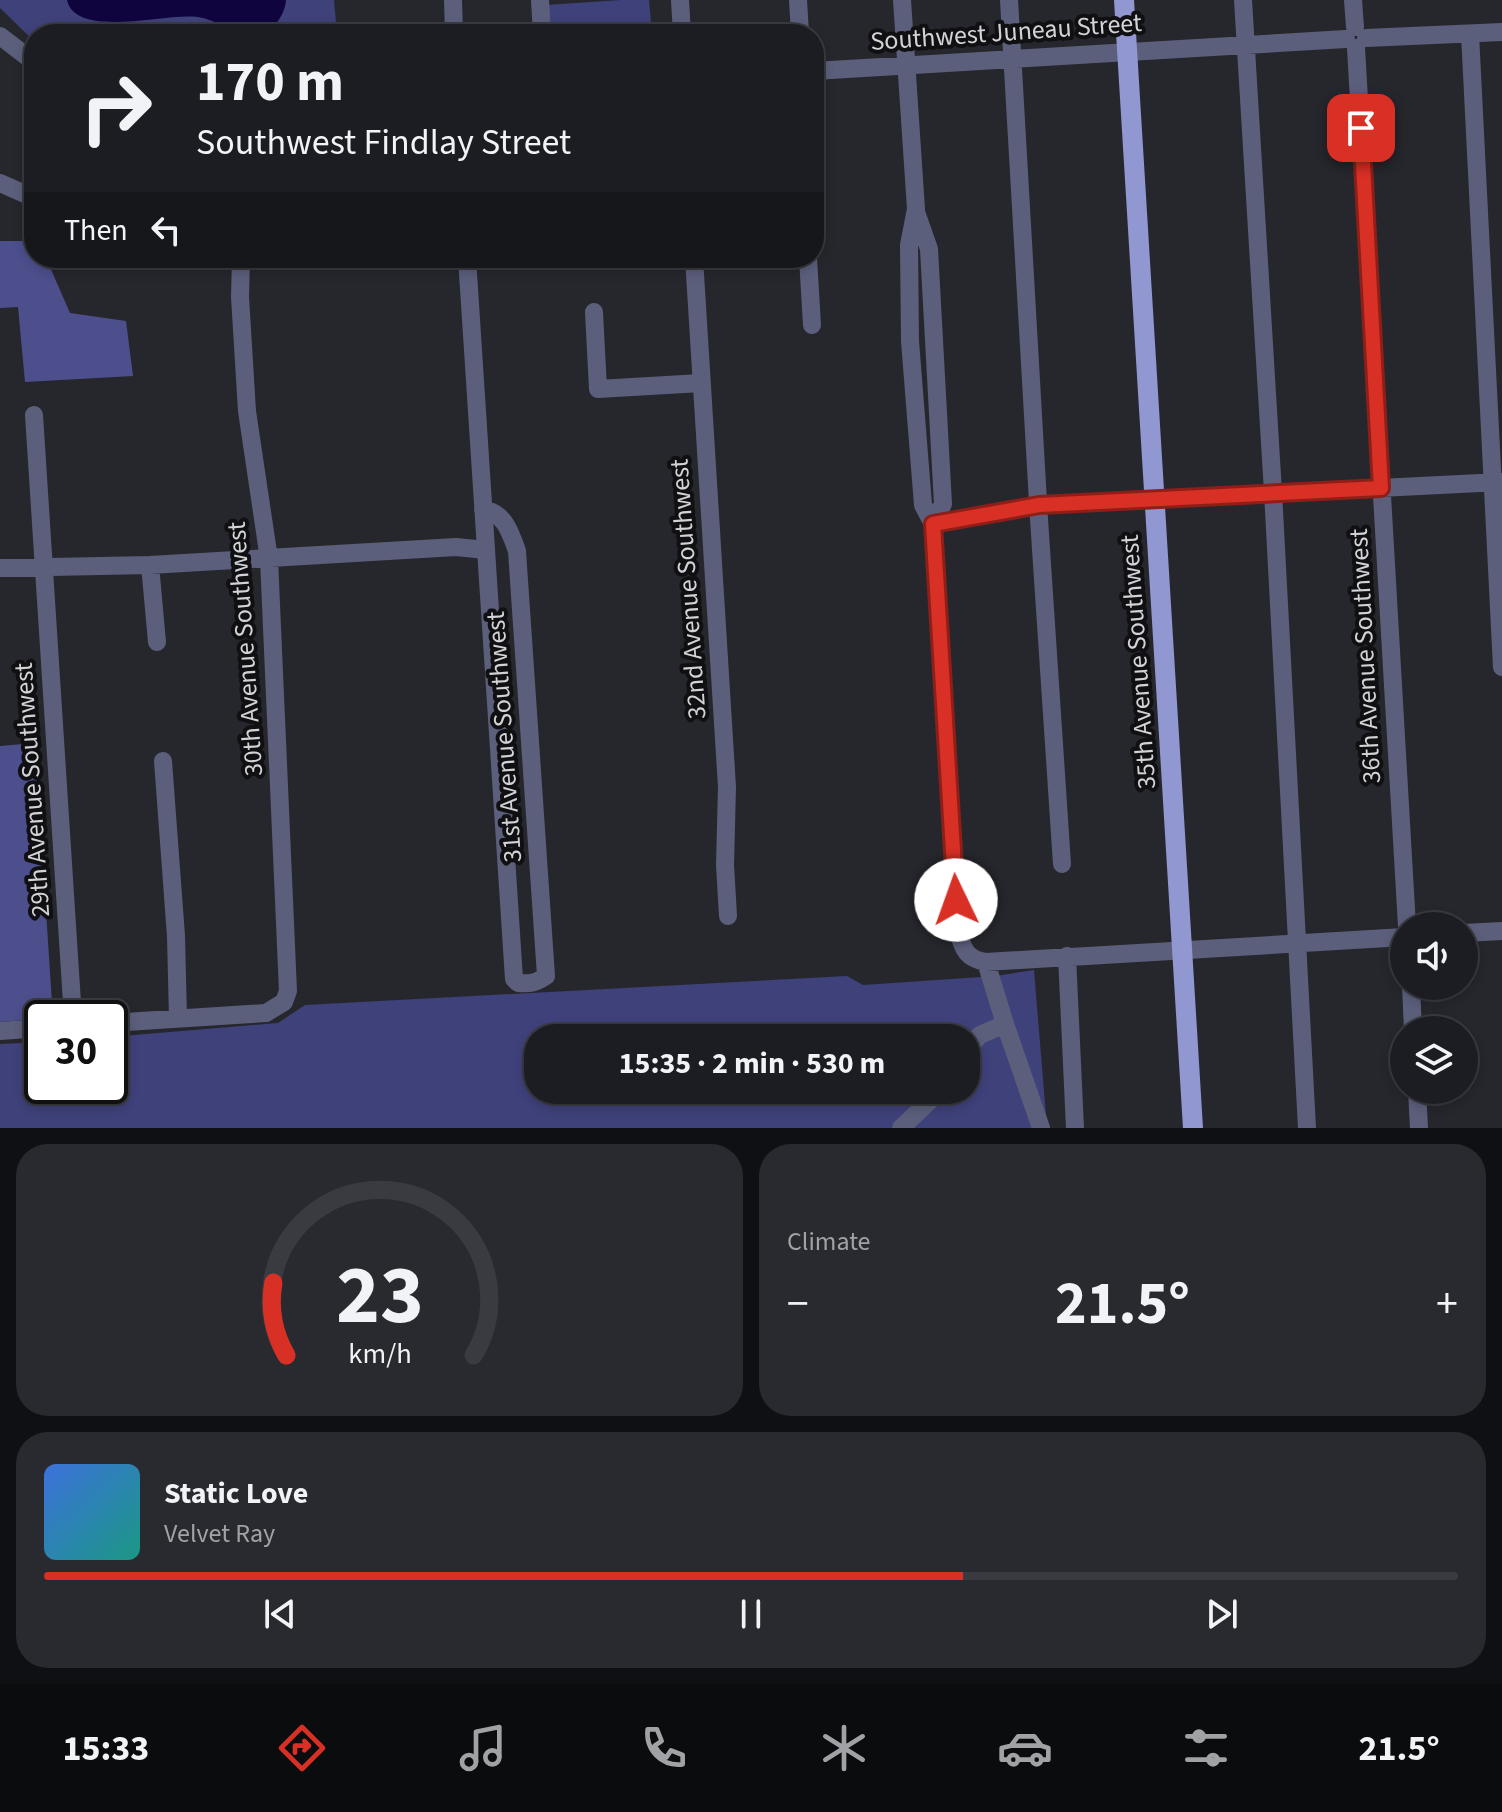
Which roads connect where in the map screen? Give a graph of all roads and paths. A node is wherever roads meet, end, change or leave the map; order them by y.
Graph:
1 (453, 0) edge
2 (540, 0) edge
3 (680, 0) edge
4 (798, 0) edge
5 (902, 0) edge
6 (1009, 0) edge
7 (1124, 0) edge
8 (1243, 0) edge
9 (1353, 0) edge
10 (454, 24) edge
11 (541, 24) edge
12 (681, 24) edge
13 (799, 24) edge
14 (1502, 32) edge
15 (1470, 34) junction
16 (0, 36) edge
17 (1356, 38) junction
18 (1245, 44) junction
19 (1127, 50) junction
20 (24, 54) edge
21 (1013, 58) junction
22 (906, 65) junction
23 (824, 70) edge
24 (0, 183) edge
25 (24, 194) edge
26 (241, 268) edge
27 (468, 268) edge
28 (695, 268) edge
29 (809, 268) edge
30 (594, 312) dead end
31 (812, 325) dead end
32 (701, 383) junction
33 (34, 415) dead end
34 (1497, 482) edge
35 (1381, 488) junction
36 (1273, 492) junction
37 (1153, 498) junction
38 (1039, 505) junction
39 (483, 510) junction
40 (933, 524) junction
41 (486, 550) junction
42 (269, 559) junction
43 (150, 565) junction
44 (0, 568) edge
45 (44, 569) junction
46 (157, 642) dead end
47 (1502, 667) edge
48 (163, 761) dead end
49 (1062, 864) dead end
50 (1406, 912) edge
51 (728, 916) dead end
52 (1502, 931) edge
53 (1478, 932) edge
54 (1390, 938) edge
55 (1296, 942) junction
56 (1183, 949) junction
57 (1067, 956) junction
58 (979, 961) junction
59 (72, 1000) edge
60 (178, 1018) junction
61 (128, 1022) edge
62 (1005, 1024) junction
63 (24, 1029) edge
64 (0, 1031) edge
65 (980, 1035) edge
66 (926, 1104) edge
67 (1418, 1104) edge
68 (901, 1128) edge
69 (1041, 1128) edge
70 (1075, 1128) edge
71 (1193, 1128) edge
72 (1307, 1128) edge
73 (1419, 1128) edge

1 - 10 street
2 - 11 street
3 - 12 street
4 - 13 street
5 - 22 street
6 - 21 street
7 - 19 main road, 35th Avenue Southwest
8 - 18 street
9 - 17 street, 36th Avenue Southwest
14 - 15 street, Southwest Juneau Street
15 - 17 street, Southwest Juneau Street
15 - 34 street
16 - 20 street
17 - 18 street, Southwest Juneau Street
17 - 35 street, 36th Avenue Southwest
18 - 19 street, Southwest Juneau Street
18 - 36 street
19 - 21 street, Southwest Juneau Street
19 - 37 main road, 35th Avenue Southwest
21 - 22 street, Southwest Juneau Street
21 - 38 street
22 - 23 street, Southwest Juneau Street
22 - 40 street
24 - 25 street
26 - 42 street, 30th Avenue Southwest
27 - 39 street, 31st Avenue Southwest
28 - 32 street, 32nd Avenue Southwest
29 - 31 street
30 - 32 street
32 - 51 street, 32nd Avenue Southwest
33 - 45 street, 29th Avenue Southwest
34 - 35 street
34 - 47 street
35 - 36 street
35 - 50 street, 36th Avenue Southwest
36 - 37 street
36 - 55 street
37 - 38 street
37 - 56 main road, 35th Avenue Southwest
38 - 40 street
38 - 49 street
39 - 41 street, 31st Avenue Southwest
39 - 41 street, 31st Avenue Southwest
40 - 58 street
41 - 42 street
42 - 43 street
42 - 60 street, 30th Avenue Southwest
43 - 45 street
43 - 46 street
44 - 45 street
45 - 59 street, 29th Avenue Southwest
48 - 60 street
52 - 53 street
54 - 55 street
55 - 56 street
55 - 72 street
56 - 57 street
56 - 71 main road, 35th Avenue Southwest
57 - 58 street
57 - 70 street
58 - 62 street
60 - 61 street
62 - 65 street
62 - 69 street
63 - 64 street
66 - 68 street
67 - 73 street

